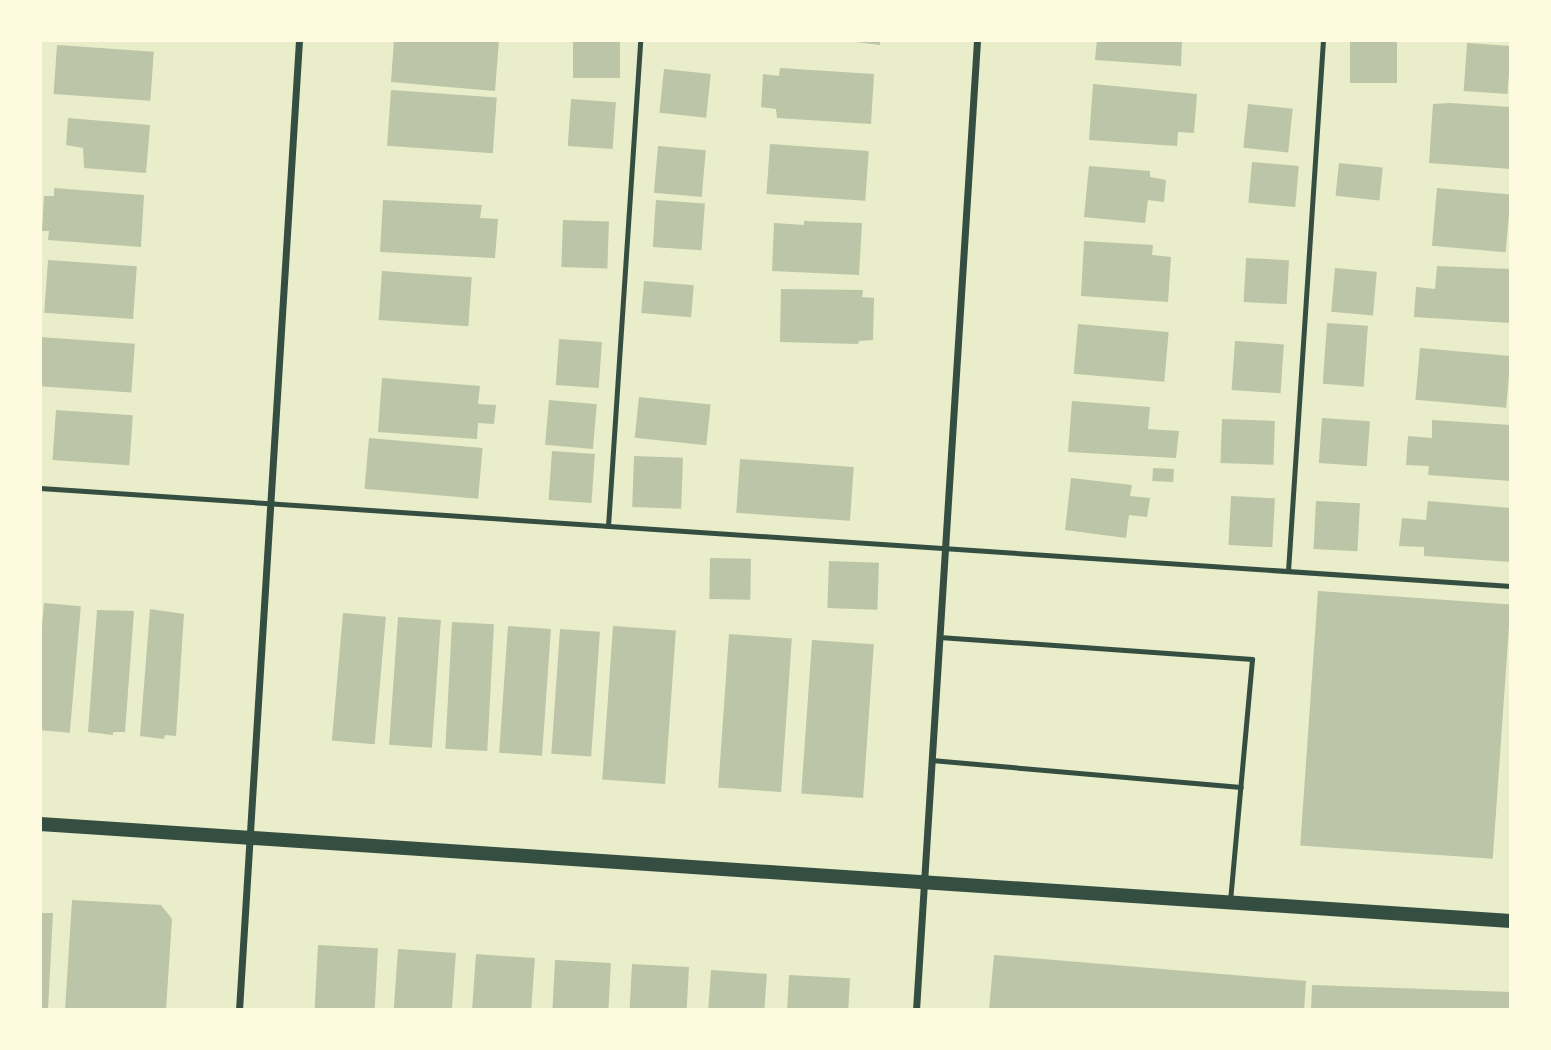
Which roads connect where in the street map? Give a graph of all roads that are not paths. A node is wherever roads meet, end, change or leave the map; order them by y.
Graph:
1 (299, 40) edge
2 (640, 40) edge
3 (977, 40) edge
4 (1323, 40) edge
5 (40, 488) edge
6 (270, 503) junction
7 (608, 526) junction
8 (945, 548) junction
9 (1288, 570) junction
10 (1511, 586) edge
11 (939, 637) junction
12 (932, 760) junction
13 (1241, 787) junction
14 (40, 824) edge
15 (250, 838) junction
16 (924, 882) junction
17 (1230, 902) junction
18 (1511, 921) edge
19 (239, 1010) edge
20 (916, 1010) edge

1 - 6 street
2 - 7 lane
3 - 8 street
4 - 9 lane
5 - 6 lane
6 - 7 lane
6 - 15 street
7 - 8 lane
8 - 9 lane
8 - 11 street
9 - 10 lane
11 - 12 street
11 - 13 lane
12 - 13 lane
12 - 16 street
13 - 17 lane
14 - 15 main road
15 - 16 main road
15 - 19 street
16 - 17 main road
16 - 20 street
17 - 18 main road

